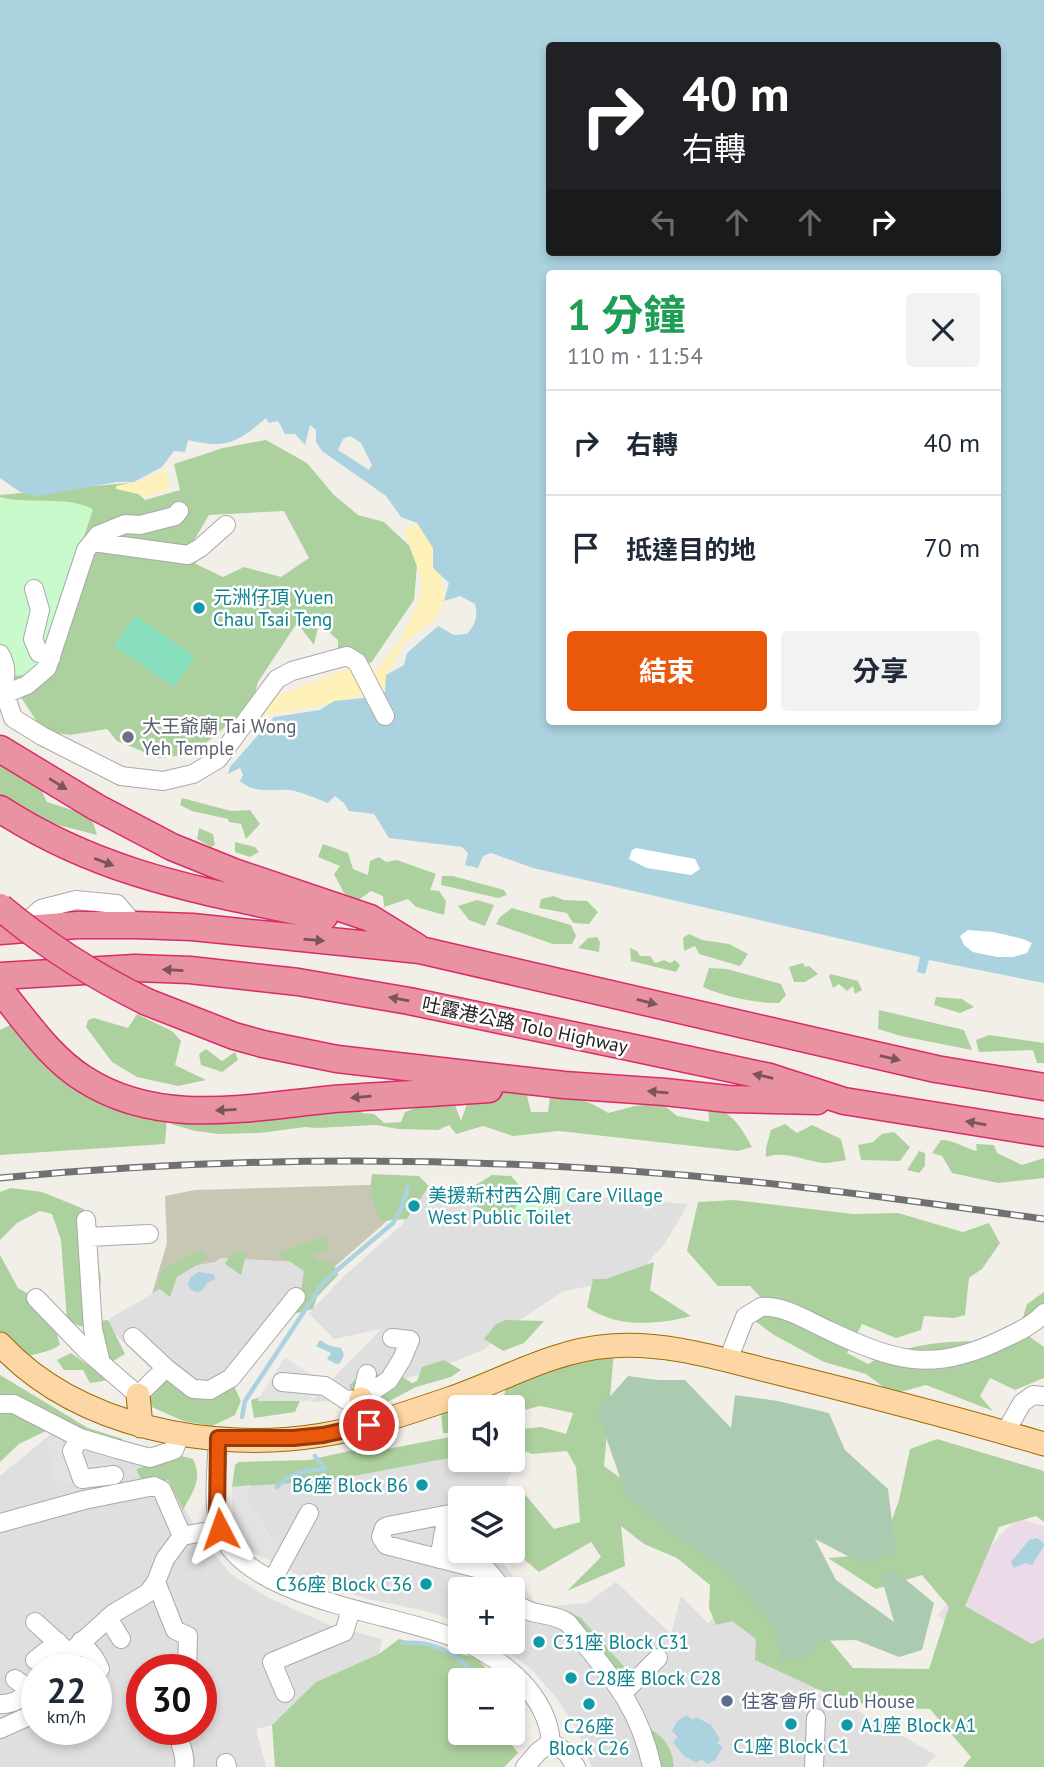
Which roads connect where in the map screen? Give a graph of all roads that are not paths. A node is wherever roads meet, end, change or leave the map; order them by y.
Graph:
1 (179, 511) dead end
2 (226, 525) dead end
3 (93, 542) junction
4 (33, 589) dead end
5 (0, 654) edge
6 (51, 658) junction
7 (2, 693) edge
8 (385, 716) dead end
9 (0, 749) edge
10 (0, 808) edge
11 (0, 907) edge
12 (10, 930) edge
13 (394, 933) junction
14 (420, 950) junction
15 (0, 976) edge
16 (6, 998) edge
17 (564, 1085) junction
18 (1044, 1087) edge
19 (844, 1101) junction
20 (1044, 1133) edge
21 (149, 1234) dead end
22 (296, 1297) dead end
23 (36, 1298) dead end
24 (1044, 1314) edge
25 (133, 1337) dead end
26 (392, 1338) dead end
27 (0, 1344) edge
28 (727, 1360) junction
29 (102, 1363) junction
30 (166, 1368) junction
31 (367, 1374) dead end
32 (282, 1382) dead end
33 (138, 1395) junction
34 (1044, 1396) edge
35 (361, 1399) junction
36 (0, 1404) edge
37 (369, 1425) junction
38 (141, 1426) junction
39 (181, 1433) junction
40 (1005, 1433) junction
41 (80, 1438) junction
42 (218, 1438) junction
43 (1044, 1444) edge
44 (114, 1475) dead end
45 (309, 1513) dead end
46 (448, 1514) edge
47 (0, 1523) edge
48 (220, 1529) junction
49 (448, 1531) edge
50 (182, 1536) junction
51 (439, 1559) junction
52 (492, 1577) edge
53 (273, 1579) junction
54 (156, 1582) junction
55 (351, 1610) junction
56 (525, 1612) edge
57 (108, 1618) junction
58 (448, 1636) edge
59 (121, 1639) dead end
60 (67, 1646) junction
61 (57, 1654) edge
62 (84, 1654) edge
63 (187, 1654) edge
64 (499, 1654) edge
65 (658, 1658) dead end
66 (15, 1679) dead end
67 (21, 1683) edge
68 (285, 1693) dead end
69 (623, 1693) junction
70 (21, 1698) edge
71 (0, 1704) edge
72 (21, 1709) edge
73 (0, 1714) edge
74 (816, 1717) dead end
75 (21, 1720) edge
76 (0, 1729) edge
77 (551, 1742) junction
78 (181, 1745) edge
79 (184, 1767) edge
80 (525, 1767) edge
81 (576, 1767) edge
82 (652, 1767) edge
83 (814, 1767) edge

1 - 3 street
2 - 3 street
3 - 6 street
4 - 6 street
5 - 7 street
6 - 7 street
7 - 8 street
9 -> 13 highway
10 -> 13 highway
11 - 17 highway, bridge
12 -> 14 highway
13 - 14 highway
14 -> 18 highway
19 -> 15 highway, 吐露港公路 Tolo Highway
17 -> 16 highway
19 -> 17 highway
20 -> 19 highway, 吐露港公路 Tolo Highway
21 - 29 street
22 - 30 street
23 - 29 street
24 - 28 street
25 - 30 street
26 - 35 street
27 - 38 main road
28 - 37 main road
28 - 40 main road
29 - 33 street
30 - 33 street
31 - 35 street
32 - 35 street
33 - 38 main road
34 - 40 street
35 - 37 main road
36 - 41 street
37 - 42 main road
38 - 39 main road
39 - 41 street
39 - 42 main road
40 - 43 main road
41 - 44 street
42 - 48 street
45 - 53 street
46 - 51 street
47 - 50 street
48 - 50 street
48 - 53 street
49 - 51 street
50 - 54 street
51 - 52 street
53 - 55 street
54 - 57 street
54 - 63 street
55 - 58 street
55 - 68 street
56 - 69 street
57 - 59 street
57 - 60 street
60 - 60 street
60 - 61 street
60 - 62 street
64 - 77 street
65 - 69 street
66 - 67 street
69 - 82 street
70 - 71 street
72 - 73 street
74 - 83 street
75 - 76 street
77 - 80 street
77 - 81 street
78 - 79 street

